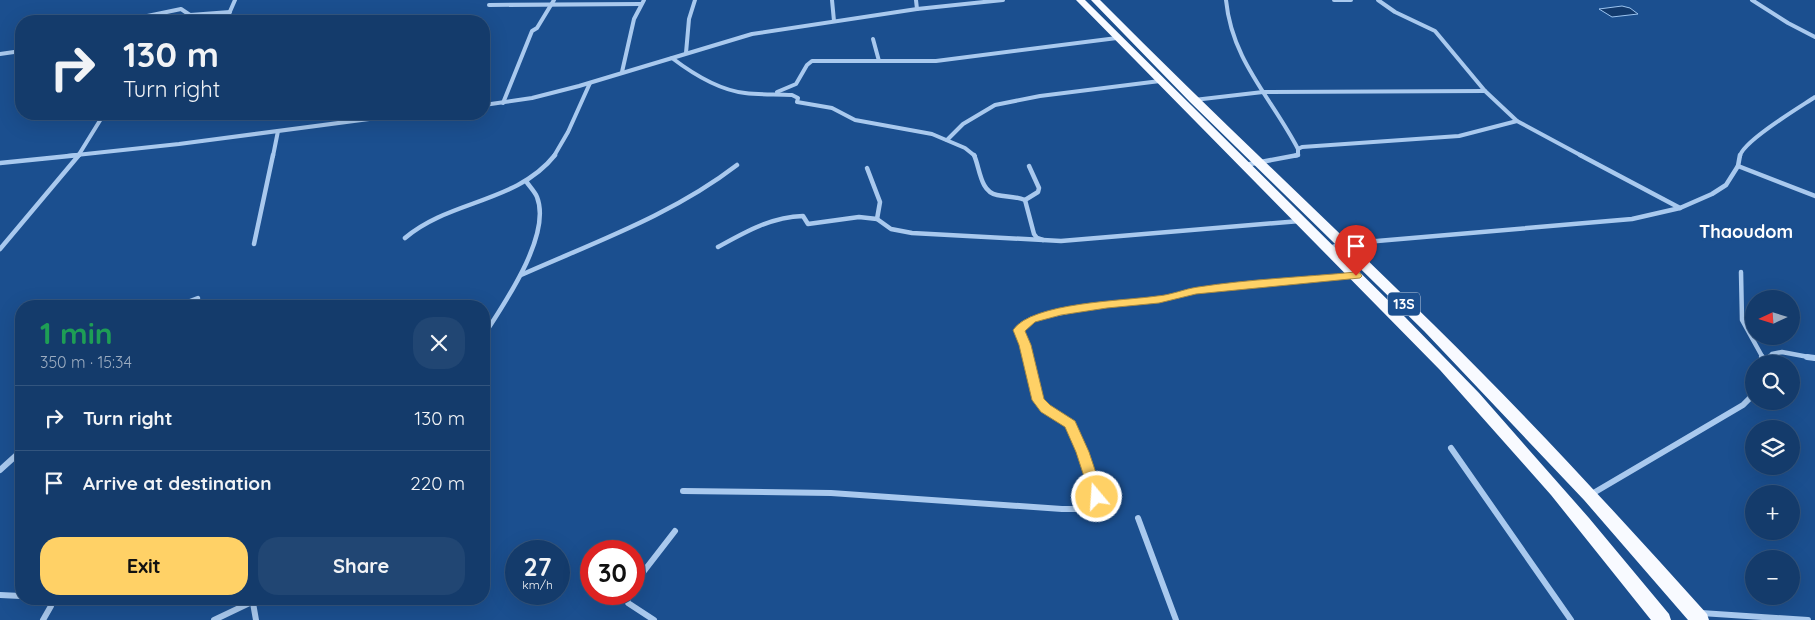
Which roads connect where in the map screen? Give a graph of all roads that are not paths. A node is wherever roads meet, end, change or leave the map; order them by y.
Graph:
1 (235, 0) edge
2 (695, 0) edge
3 (832, 0) edge
4 (916, 0) edge
5 (1003, 0) edge
6 (1080, 0) edge
7 (1095, 0) edge
8 (1226, 0) edge
9 (1334, 0) edge
10 (1350, 0) edge
11 (1378, 0) edge
12 (1752, 0) edge
13 (553, 2) edge
14 (643, 2) edge
15 (489, 5) dead end
16 (917, 9) junction
17 (230, 12) junction
18 (152, 15) edge
19 (190, 15) edge
20 (190, 15) edge
21 (228, 15) edge
22 (834, 21) junction
23 (1815, 37) edge
24 (1117, 38) junction
25 (873, 39) dead end
26 (15, 51) edge
27 (686, 53) junction
28 (0, 54) edge
29 (672, 58) junction
30 (879, 61) junction
31 (622, 72) junction
32 (1160, 81) junction
33 (590, 83) junction
34 (1485, 91) junction
35 (1263, 92) junction
36 (775, 93) junction
37 (1815, 98) edge
38 (1194, 100) junction
39 (503, 103) junction
40 (490, 104) edge
41 (100, 120) edge
42 (353, 120) edge
43 (1517, 121) junction
44 (278, 131) junction
45 (947, 140) junction
46 (1298, 148) junction
47 (78, 156) junction
48 (1260, 162) junction
49 (0, 164) edge
50 (1245, 165) junction
51 (738, 166) dead end
52 (1029, 166) dead end
53 (1738, 166) junction
54 (867, 168) dead end
55 (526, 181) junction
56 (1815, 196) edge
57 (1025, 200) junction
58 (1680, 208) junction
59 (877, 219) junction
60 (1300, 221) junction
61 (405, 238) dead end
62 (1045, 241) junction
63 (254, 244) dead end
64 (1336, 246) junction
65 (718, 247) dead end
66 (0, 249) edge
67 (1741, 272) dead end
68 (521, 275) junction
69 (1356, 276) junction
70 (198, 298) dead end
71 (193, 300) edge
72 (490, 326) edge
73 (1761, 355) edge
74 (1771, 355) edge
75 (1798, 355) edge
76 (1800, 355) edge
77 (1815, 358) edge
78 (1745, 403) edge
79 (1451, 448) dead end
80 (15, 456) edge
81 (0, 470) edge
82 (683, 492) dead end
83 (1590, 495) junction
84 (1138, 518) dead end
85 (675, 531) dead end
86 (645, 570) edge
87 (0, 595) edge
88 (15, 596) edge
89 (51, 605) edge
90 (247, 605) edge
91 (256, 605) edge
92 (631, 605) edge
93 (1696, 616) edge
94 (43, 620) edge
95 (214, 620) edge
96 (256, 620) edge
97 (654, 620) edge
98 (1176, 620) edge
99 (1571, 620) edge
100 (1662, 620) edge
101 (1808, 620) edge

1 - 17 street
2 - 27 street
3 - 22 street
4 - 16 street
5 - 16 street
6 - 24 highway, 13S
7 - 38 highway, 13S
8 - 35 street
9 - 10 street
11 - 34 street
12 - 23 street
13 - 14 street
13 - 15 street
13 - 39 street
14 - 31 street
16 - 22 street
17 - 19 street
17 - 21 street
18 - 20 street
22 - 27 street
24 - 30 street
24 - 32 highway, 13S
25 - 30 street
26 - 28 street
27 - 29 street
29 - 31 street
29 - 36 street
30 - 36 street
31 - 33 street
32 - 45 street
32 - 50 highway, 13S
33 - 39 street
33 - 55 street
34 - 35 street
34 - 43 street
35 - 38 street
35 - 46 street
36 - 45 street
37 - 53 street
38 - 48 highway, 13S
39 - 40 street
41 - 47 street
42 - 44 street
43 - 46 street
43 - 58 street
44 - 47 street
44 - 63 street
45 - 57 street
46 - 48 street
47 - 49 street
47 - 66 street
48 - 50 street
48 - 64 highway, 13S
50 - 60 highway, 13S
51 - 68 street
52 - 57 street
53 - 56 street
53 - 58 street
54 - 59 street
55 - 61 street
55 - 68 street
57 - 62 street
58 - 64 street
59 - 62 street
59 - 65 street
60 - 62 street
60 - 64 highway, 13S
64 - 69 highway, 13S
64 - 83 highway, 13S
67 - 73 street
68 - 72 street
69 - 82 street
69 - 100 highway, 13S
70 - 71 street
74 - 75 street
76 - 77 street
78 - 83 street
79 - 99 street
80 - 81 street
83 - 93 highway, 13S
84 - 98 street
85 - 86 street
87 - 88 street
89 - 94 street
90 - 95 street
91 - 96 street
92 - 97 street
93 - 101 street

